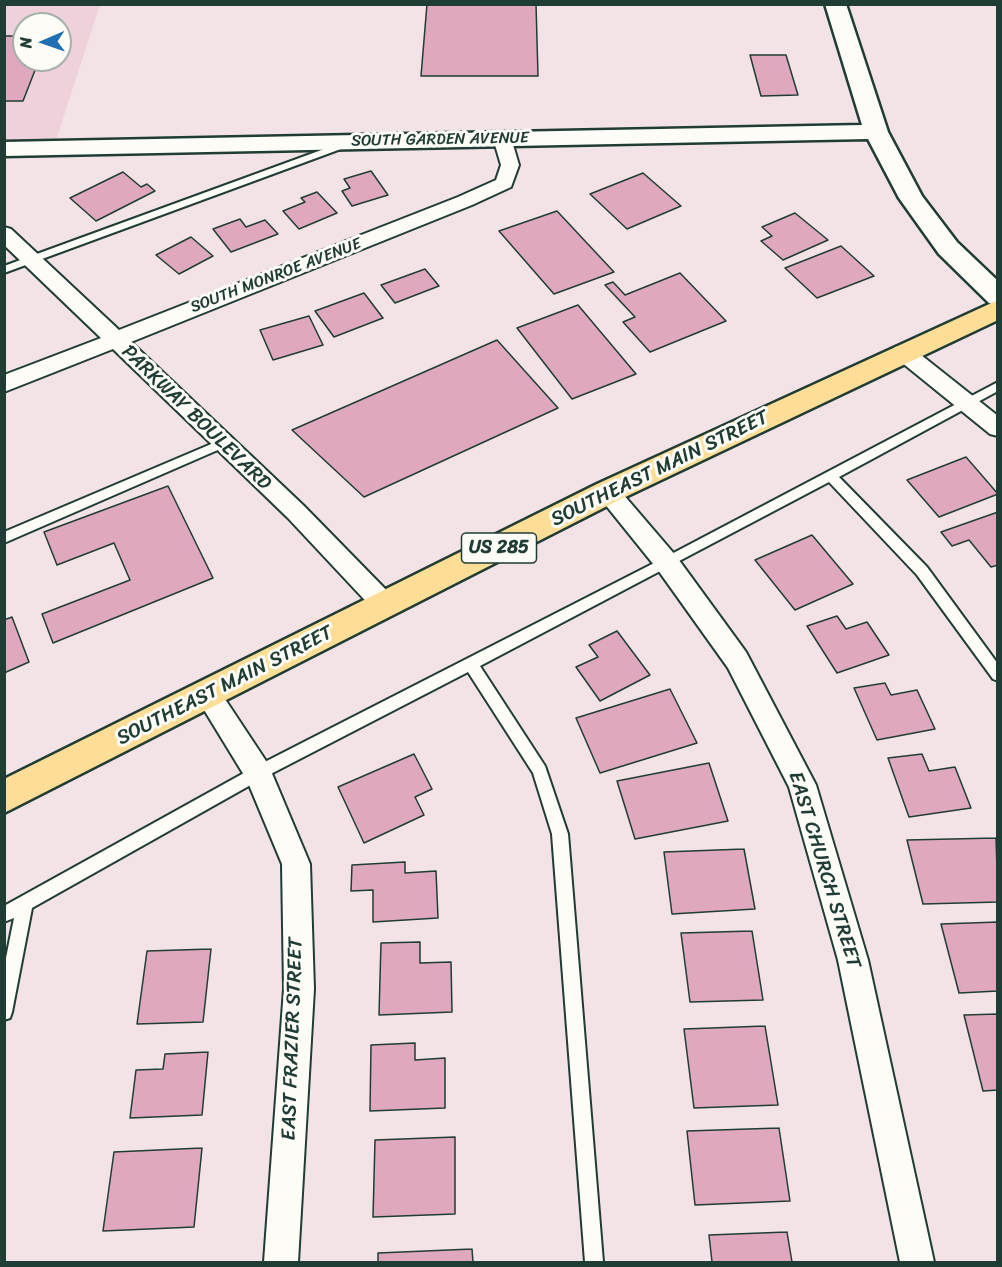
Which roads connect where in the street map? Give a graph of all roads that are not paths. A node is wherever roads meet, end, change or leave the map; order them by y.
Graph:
1 (836, 4) edge
2 (876, 132) junction
3 (502, 138) junction
4 (352, 142) junction
5 (4, 149) edge
6 (4, 233) edge
7 (32, 260) junction
8 (4, 270) edge
9 (998, 297) edge
10 (998, 309) edge
11 (114, 340) junction
12 (903, 352) junction
13 (4, 384) edge
14 (998, 386) edge
15 (965, 402) junction
16 (998, 428) edge
17 (223, 443) junction
18 (830, 475) junction
19 (608, 492) junction
20 (4, 538) edge
21 (667, 563) junction
22 (385, 605) junction
23 (471, 664) junction
24 (998, 675) edge
25 (208, 695) junction
26 (258, 773) junction
27 (4, 797) edge
28 (25, 903) junction
29 (4, 915) edge
30 (4, 1012) edge
31 (281, 1263) edge
32 (594, 1263) edge
33 (917, 1263) edge

1 - 2 street
2 - 3 street, SOUTH GARDEN AVENUE
2 - 9 street
3 - 4 street, SOUTH GARDEN AVENUE
3 - 11 street, SOUTH MONROE AVENUE
4 - 5 street, SOUTH GARDEN AVENUE
4 - 7 lane
6 - 7 street, PARKWAY BOULEVARD
7 - 8 lane
7 - 11 street, PARKWAY BOULEVARD
10 - 12 main road, SOUTHEAST MAIN STREET / US 285
11 - 13 street, SOUTH MONROE AVENUE
11 - 17 street, PARKWAY BOULEVARD
12 - 15 street
12 - 19 main road, SOUTHEAST MAIN STREET / US 285
14 - 15 lane
15 - 16 street
15 - 18 lane
17 - 20 lane
17 - 22 street, PARKWAY BOULEVARD
18 - 21 lane
18 - 24 lane
19 - 21 street, EAST CHURCH STREET
19 - 22 main road, SOUTHEAST MAIN STREET / US 285
21 - 23 lane
21 - 33 street, EAST CHURCH STREET
22 - 25 main road, SOUTHEAST MAIN STREET / US 285
23 - 26 lane
23 - 32 lane
25 - 26 street, EAST FRAZIER STREET
25 - 27 main road, SOUTHEAST MAIN STREET / US 285
26 - 28 lane
26 - 31 street, EAST FRAZIER STREET
28 - 29 lane
28 - 30 lane

